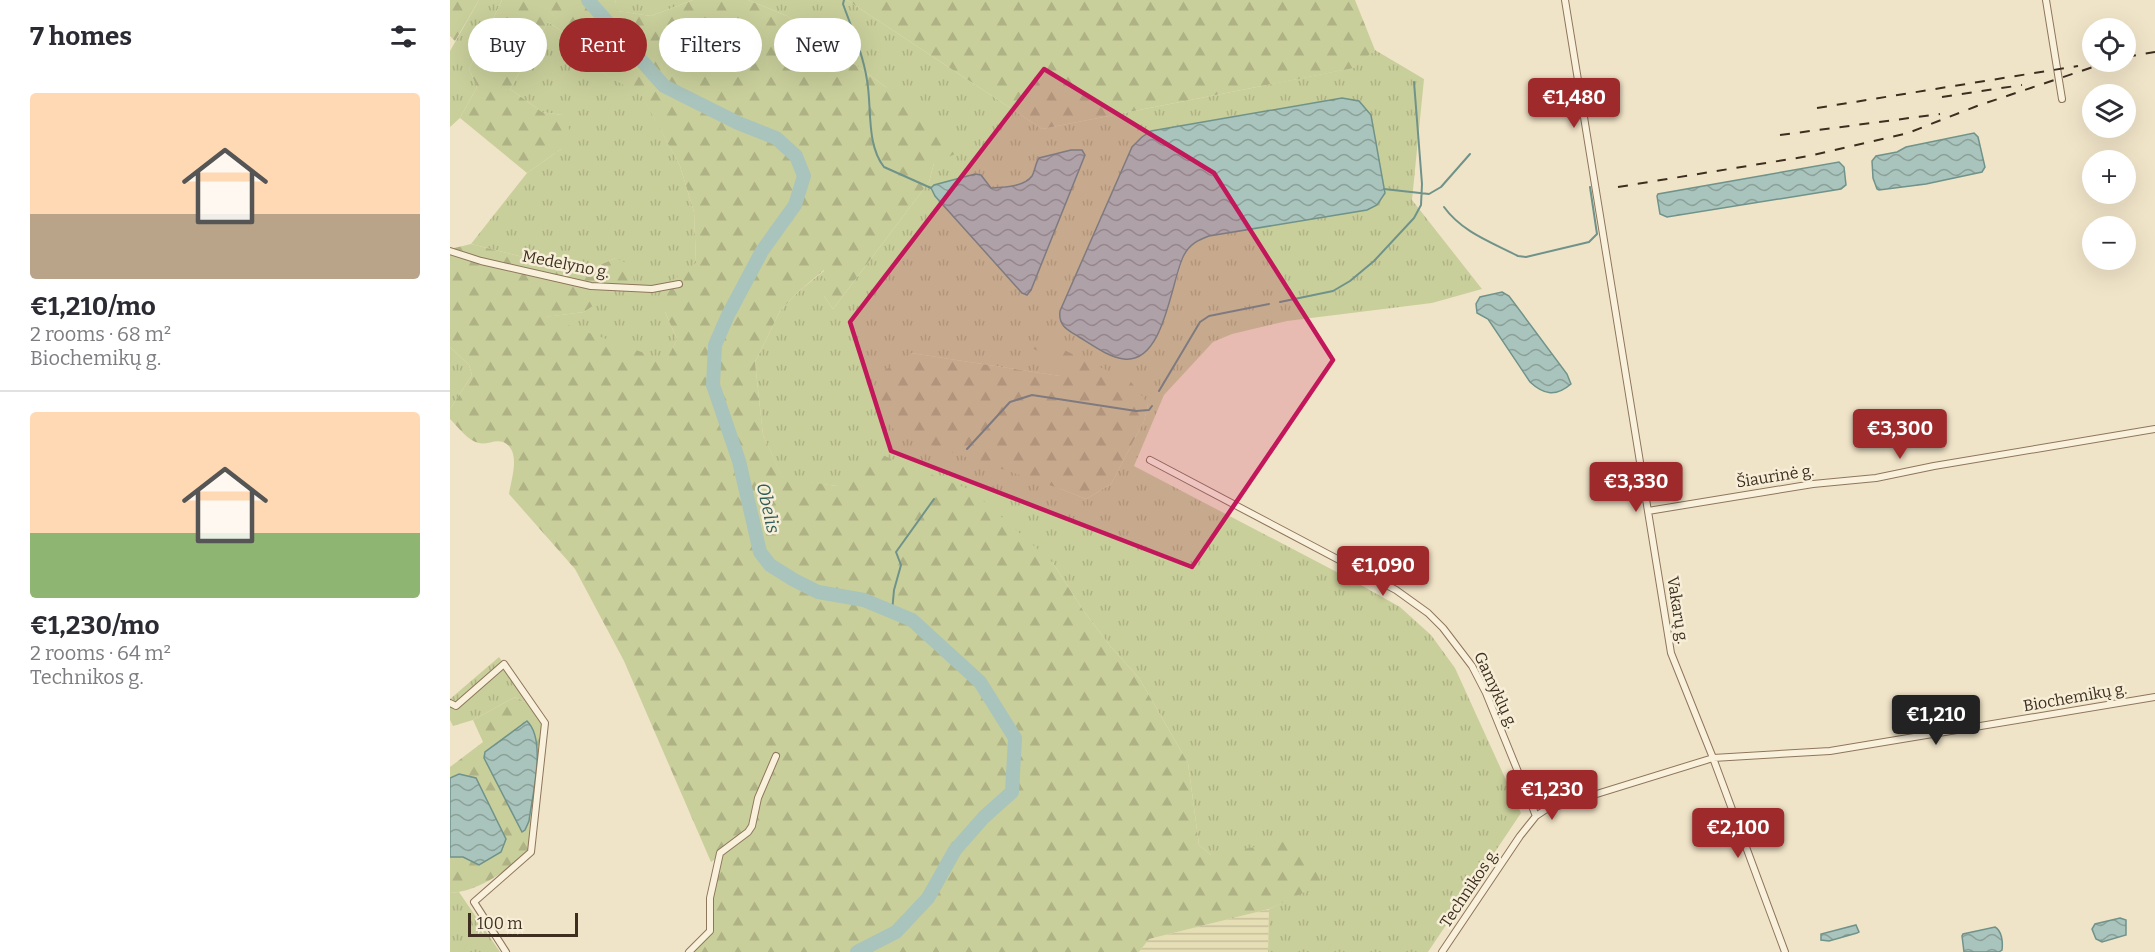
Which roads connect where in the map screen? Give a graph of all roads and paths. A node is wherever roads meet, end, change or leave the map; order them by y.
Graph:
1 (1565, 0) edge
2 (2046, 0) edge
3 (2062, 99) dead end
4 (450, 251) edge
5 (679, 284) dead end
6 (2155, 429) edge
7 (1150, 460) dead end
8 (1648, 511) junction
9 (2155, 697) edge
10 (450, 703) edge
11 (776, 756) dead end
12 (1713, 758) junction
13 (1536, 816) junction
14 (506, 952) edge
15 (689, 952) edge
16 (1442, 952) edge
17 (1785, 952) edge

1 - 8 street, Vakarų g.
2 - 3 street
4 - 5 street, Medelyno g.
6 - 8 street, Šiaurinė g.
7 - 13 street, Gamyklų g.
8 - 12 street, Vakarų g.
9 - 12 street, Biochemikų g.
10 - 14 street
11 - 15 street
12 - 13 street, Technikos g.
12 - 17 street, Vakarų g.
13 - 16 street, Technikos g.

